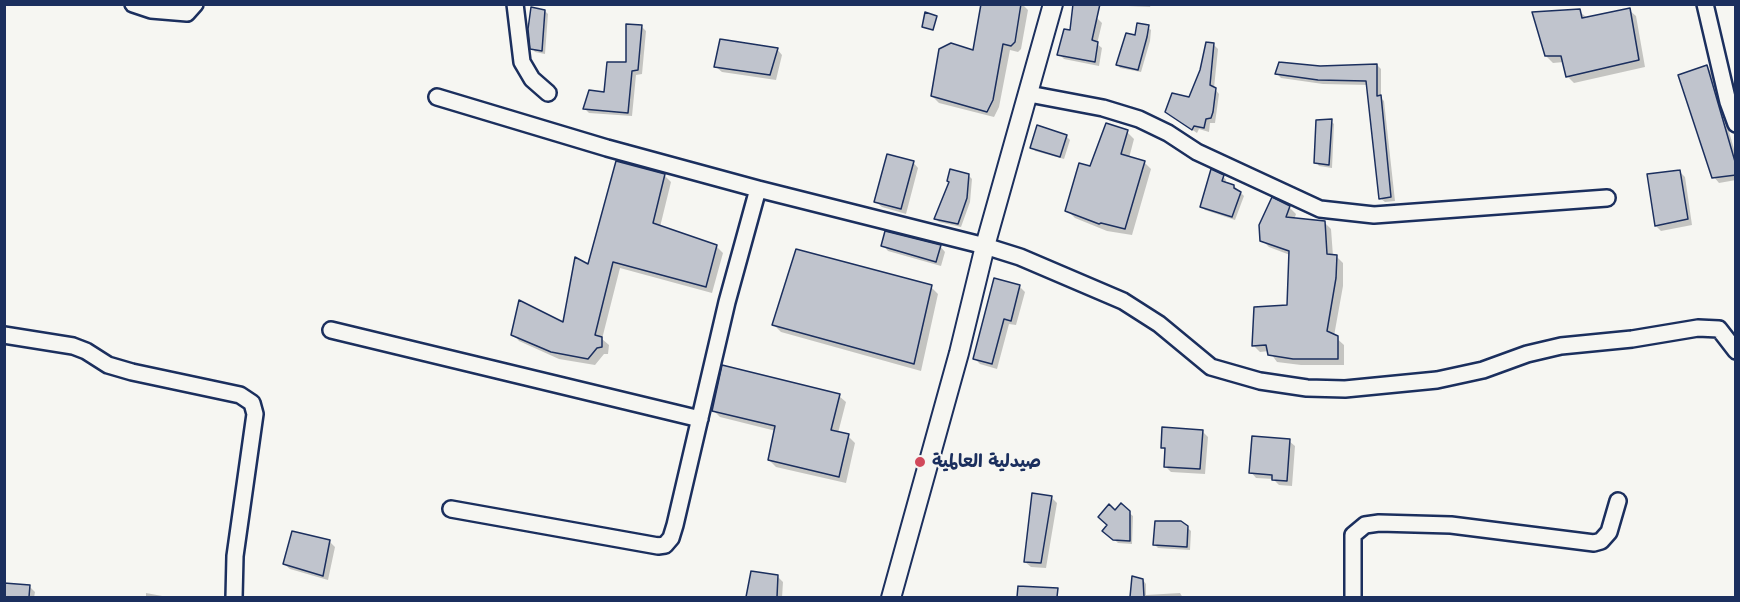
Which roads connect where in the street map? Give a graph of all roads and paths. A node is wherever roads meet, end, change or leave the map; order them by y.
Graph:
1 (133, 4) edge
2 (195, 4) edge
3 (515, 4) edge
4 (1053, 4) edge
5 (1705, 4) edge
6 (548, 93) dead end
7 (1029, 94) junction
8 (437, 97) dead end
9 (1732, 102) edge
10 (1736, 124) edge
11 (758, 189) junction
12 (1607, 198) dead end
13 (985, 246) junction
14 (331, 330) dead end
15 (4, 335) edge
16 (1736, 351) edge
17 (700, 419) junction
18 (1618, 501) dead end
19 (451, 509) dead end
20 (234, 597) edge
21 (891, 597) edge
22 (1353, 597) edge

1 - 2 street
3 - 6 street
4 - 7 street
5 - 9 street
7 - 12 street
7 - 13 street
8 - 11 street
9 - 10 street
11 - 13 street
11 - 17 street
13 - 16 street
13 - 21 street
14 - 17 street
15 - 20 street
17 - 19 street
18 - 22 street

